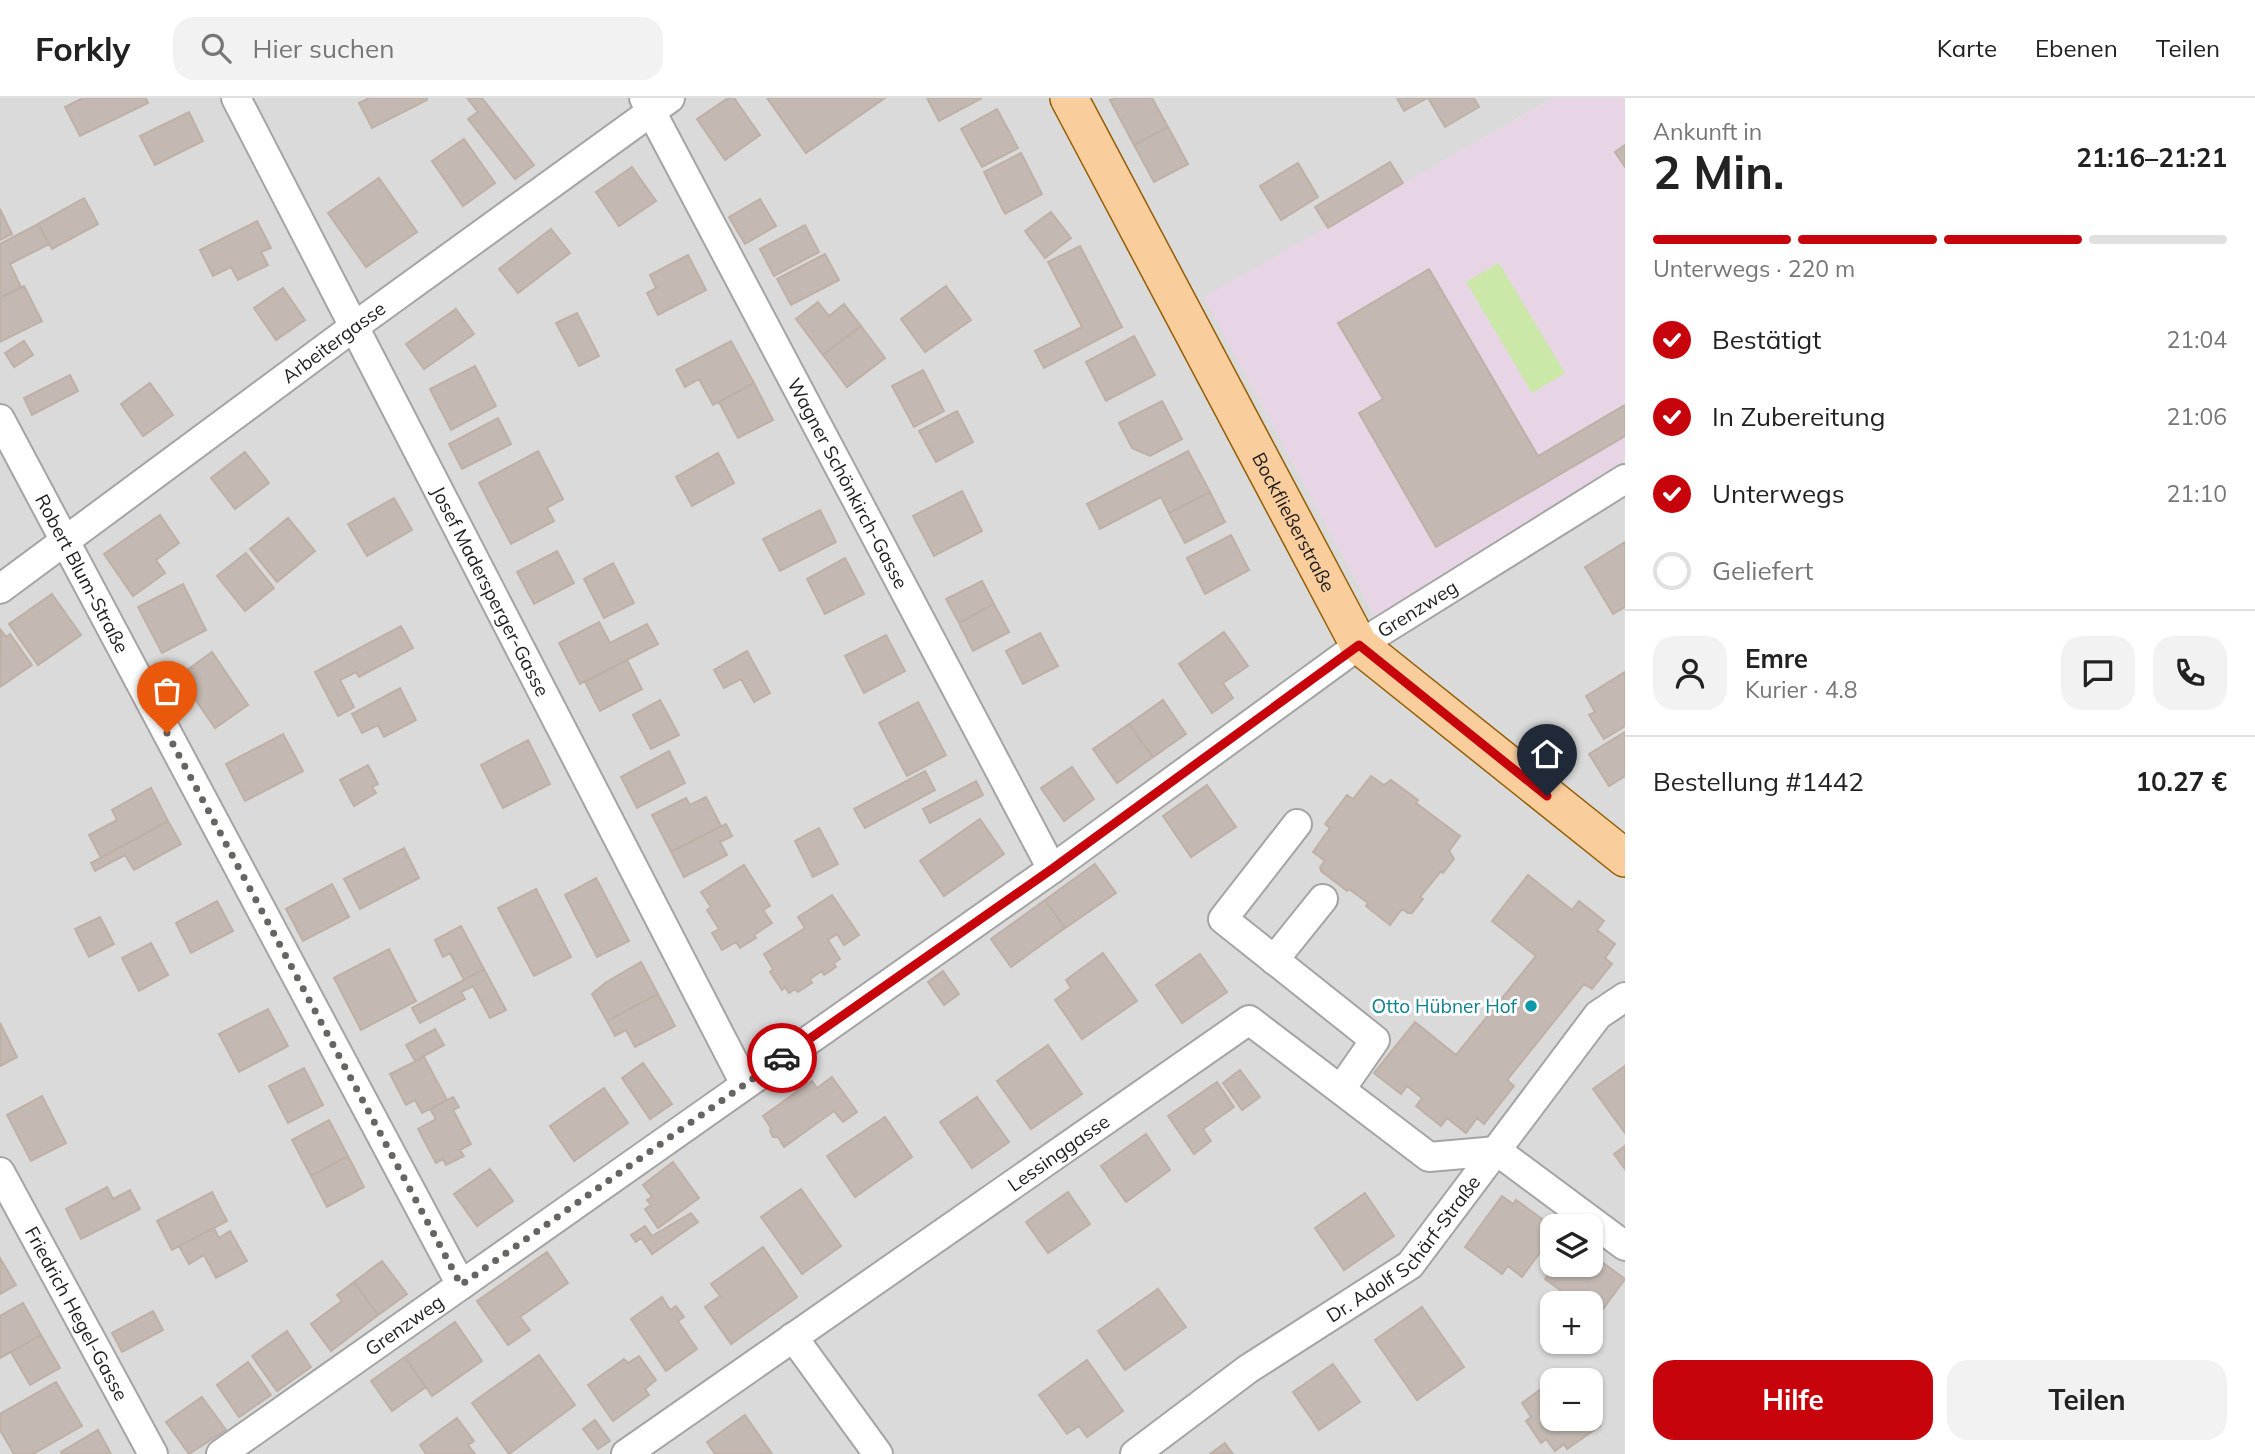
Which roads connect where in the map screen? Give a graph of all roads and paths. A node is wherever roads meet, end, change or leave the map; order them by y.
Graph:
1 (236, 98) edge
2 (1069, 98) edge
3 (655, 103) edge
4 (355, 326) junction
5 (0, 419) edge
6 (1625, 480) edge
7 (65, 541) junction
8 (0, 589) edge
9 (1359, 645) junction
10 (1297, 824) dead end
11 (1620, 847) edge
12 (1052, 869) junction
13 (1323, 899) dead end
14 (1274, 960) junction
15 (1625, 996) edge
16 (745, 1083) junction
17 (1341, 1090) junction
18 (1497, 1151) junction
19 (0, 1172) edge
20 (1625, 1246) edge
21 (461, 1285) junction
22 (793, 1337) junction
23 (153, 1454) edge
24 (221, 1454) edge
25 (626, 1454) edge
26 (878, 1454) edge
27 (1135, 1454) edge

1 - 4 street, Josef Madersperger-Gasse
2 - 9 main road, Bockfließerstraße
3 - 4 street, Arbeitergasse
3 - 12 street, Wagner Schönkirch-Gasse
4 - 7 street, Arbeitergasse
4 - 16 street, Josef Madersperger-Gasse
5 - 7 street, Robert Blum-Straße
6 - 9 street, Grenzweg
7 - 8 street, Arbeitergasse
7 - 21 street, Robert Blum-Straße
9 - 11 main road, Bockfließerstraße
9 - 12 street, Grenzweg
10 - 14 street
12 - 16 street, Grenzweg
13 - 14 street
14 - 17 street
15 - 18 street, Dr. Adolf Schärf-Straße
16 - 21 street, Grenzweg
17 - 18 street, Lessinggasse
17 - 22 street, Lessinggasse
18 - 20 street
18 - 27 street, Dr. Adolf Schärf-Straße
19 - 23 street, Friedrich Hegel-Gasse
21 - 24 street, Grenzweg
22 - 25 street, Lessinggasse
22 - 26 street

